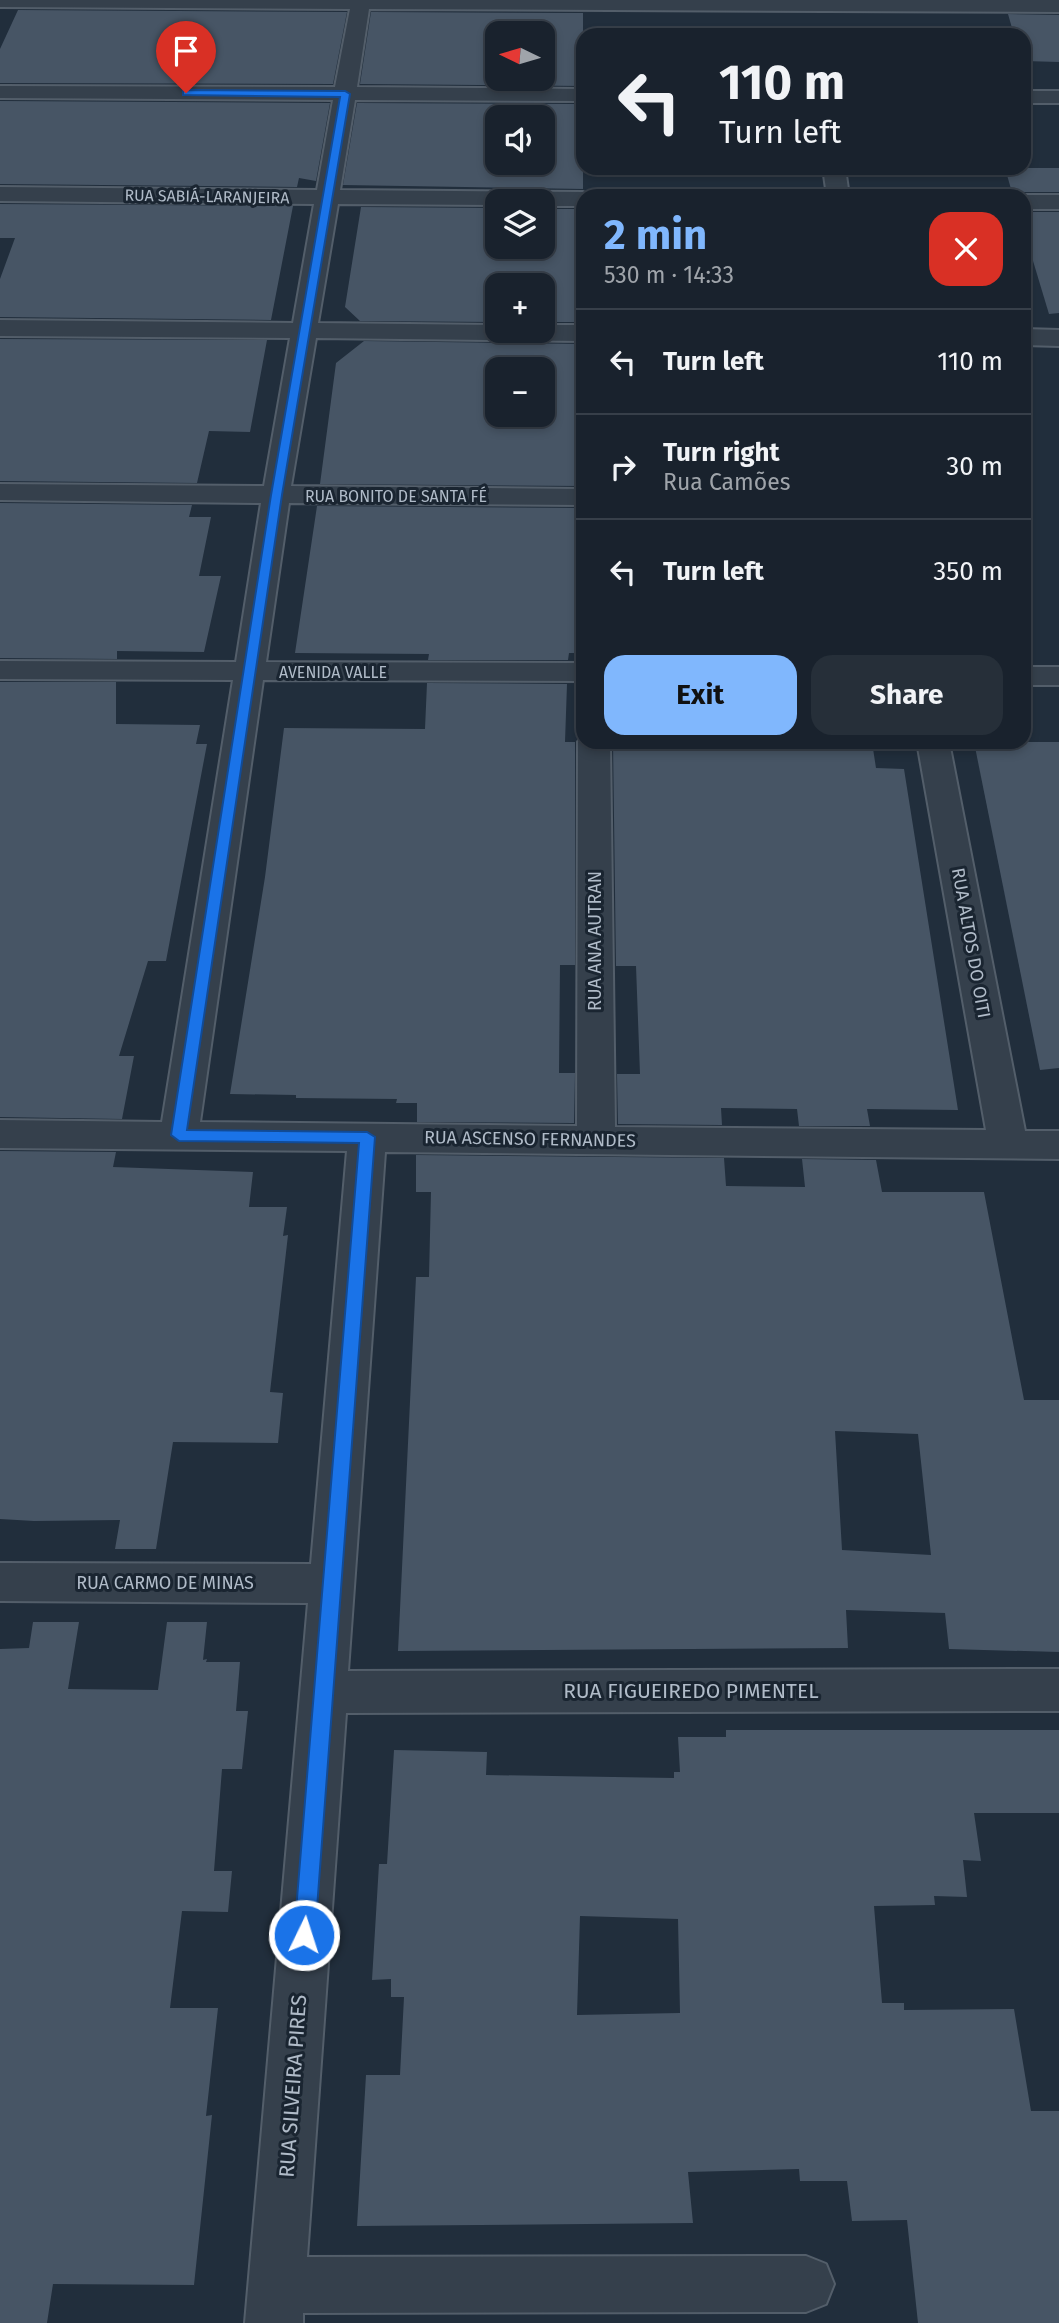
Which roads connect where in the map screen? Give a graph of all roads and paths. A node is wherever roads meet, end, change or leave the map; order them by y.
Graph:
1 (0, 1) edge
2 (361, 2) edge
3 (1059, 6) edge
4 (808, 10) edge
5 (0, 92) edge
6 (345, 94) junction
7 (576, 95) edge
8 (1031, 97) edge
9 (1059, 97) edge
10 (0, 194) edge
11 (327, 198) junction
12 (576, 199) edge
13 (1031, 202) edge
14 (1059, 202) edge
15 (0, 328) edge
16 (305, 331) junction
17 (576, 333) edge
18 (1031, 337) edge
19 (1059, 338) edge
20 (0, 492) edge
21 (276, 495) junction
22 (576, 497) edge
23 (0, 670) edge
24 (248, 672) junction
25 (576, 672) edge
26 (1031, 676) edge
27 (1059, 676) edge
28 (594, 749) edge
29 (934, 749) edge
30 (0, 1134) edge
31 (179, 1135) junction
32 (367, 1137) junction
33 (596, 1140) junction
34 (1008, 1144) junction
35 (1059, 1145) edge
36 (0, 1582) edge
37 (331, 1584) junction
38 (1059, 1690) edge
39 (323, 1692) junction
40 (806, 2284) dead end
41 (275, 2304) edge

1 - 2 street
2 - 4 street
2 - 6 street
3 - 4 street
5 - 6 street
6 - 7 street
6 - 11 street
8 - 9 street
10 - 11 street, RUA SABIÁ-LARANJEIRA
11 - 12 street, RUA SABIÁ-LARANJEIRA
11 - 16 street
13 - 14 street
15 - 16 street
16 - 17 street
16 - 21 street
18 - 19 street
20 - 21 street, RUA BONITO DE SANTA FÉ
21 - 22 street, RUA BONITO DE SANTA FÉ
21 - 24 street
23 - 24 street, AVENIDA VALLE
24 - 25 street, AVENIDA VALLE
24 - 31 street
26 - 27 street
28 - 33 street, RUA ANA AUTRAN
29 - 34 street, RUA ALTOS DO OITI
30 - 31 street, RUA ASCENSO FERNANDES
31 - 32 street, RUA ASCENSO FERNANDES
32 - 33 street, RUA ASCENSO FERNANDES
32 - 37 street, RUA SILVEIRA PIRES
33 - 34 street, RUA ASCENSO FERNANDES
34 - 35 street, RUA ASCENSO FERNANDES
36 - 37 street, RUA CARMO DE MINAS
37 - 39 street, RUA SILVEIRA PIRES
38 - 39 street, RUA FIGUEIREDO PIMENTEL
39 - 41 street, RUA SILVEIRA PIRES
40 - 41 street

